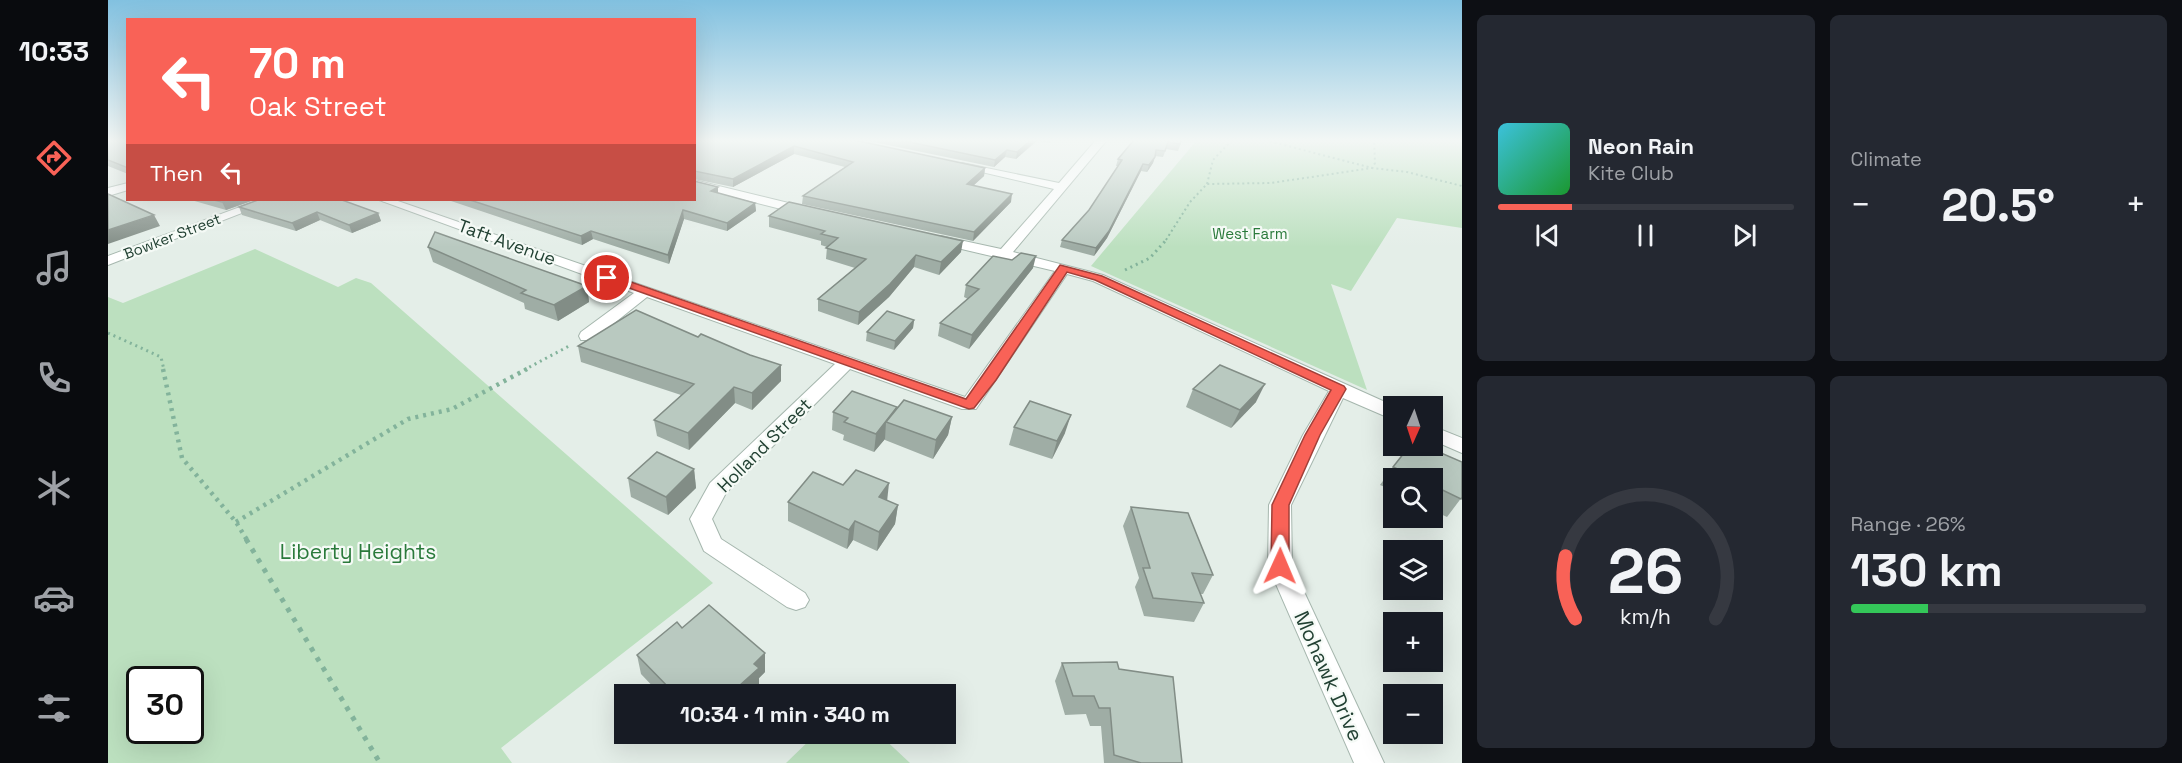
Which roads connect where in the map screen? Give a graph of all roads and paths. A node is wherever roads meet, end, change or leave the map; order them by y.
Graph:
1 (1007, 176) edge
2 (1072, 176) edge
3 (1209, 176) edge
4 (1321, 176) edge
5 (1421, 176) edge
6 (696, 184) edge
7 (1207, 184) junction
8 (1462, 186) edge
9 (126, 187) edge
10 (1063, 187) junction
11 (108, 192) edge
12 (266, 201) edge
13 (391, 201) edge
14 (825, 216) edge
15 (921, 236) edge
16 (1004, 254) junction
17 (108, 261) edge
18 (1064, 268) junction
19 (1098, 278) junction
20 (646, 291) junction
21 (108, 333) edge
22 (587, 336) joint
23 (847, 362) junction
24 (1339, 389) junction
25 (1383, 409) edge
26 (1443, 437) edge
27 (1462, 446) edge
28 (236, 522) junction
29 (796, 600) dead end
30 (380, 763) edge
31 (1369, 763) edge

1 - 10 street
2 - 10 street
3 - 7 path
4 - 7 path
5 - 8 path
6 - 14 street
7 - 19 path
9 - 11 street
10 - 16 street
12 - 17 street, Bowker Street
13 - 20 street, Taft Avenue
15 - 16 street
16 - 18 street
18 - 19 street
18 - 23 street, Taft Avenue
19 - 24 street
20 - 22 street
20 - 23 street, Taft Avenue
21 - 28 path
22 - 28 path
23 - 29 street, Holland Street
24 - 25 street
24 - 31 street, Mohawk Drive
26 - 27 street
28 - 30 path

